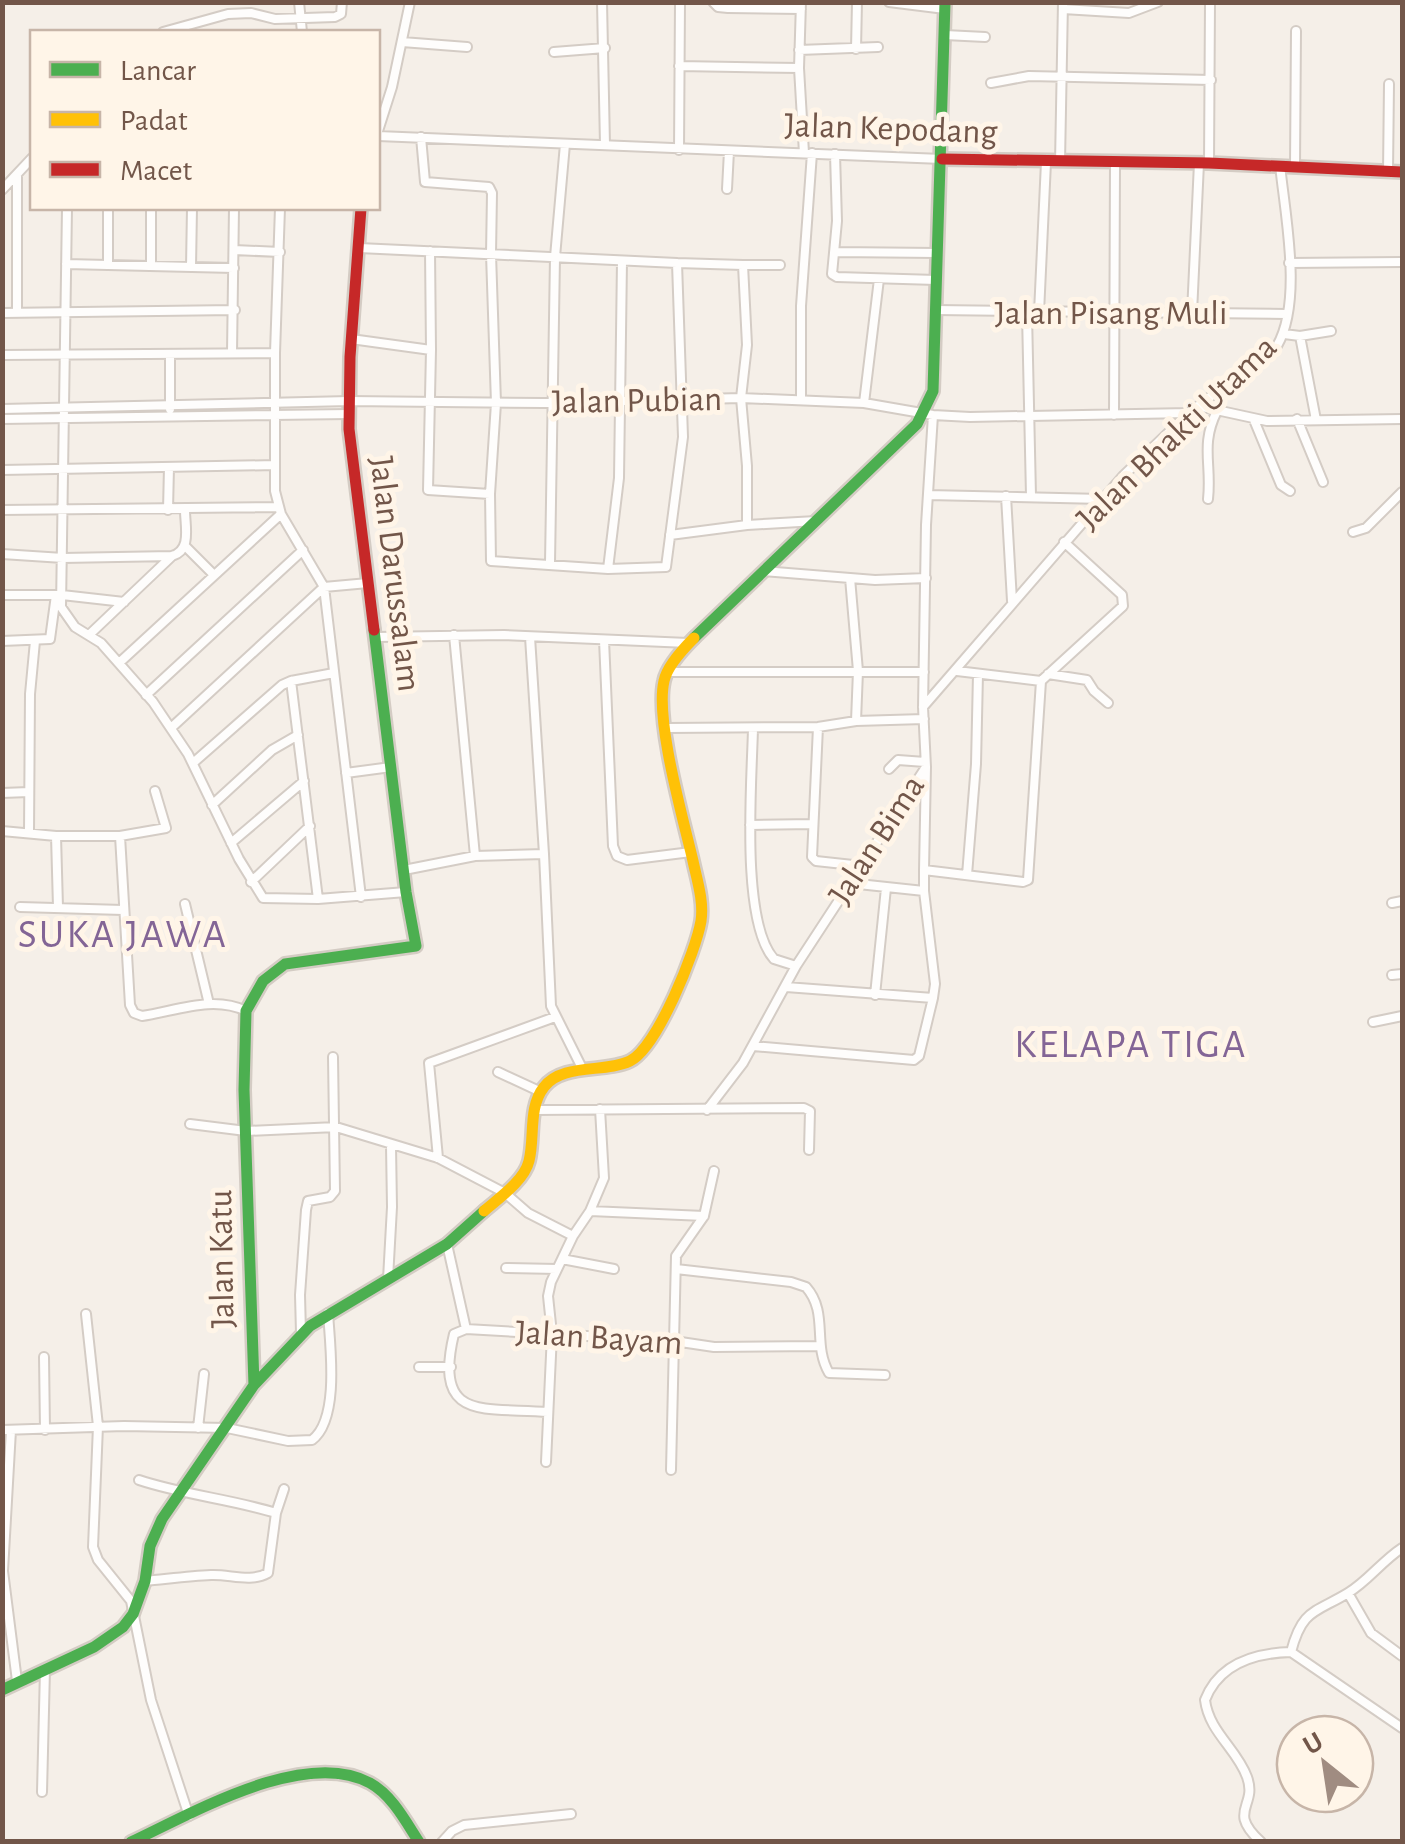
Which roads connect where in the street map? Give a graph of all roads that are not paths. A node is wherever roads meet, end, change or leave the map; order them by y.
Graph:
1 (299, 2) edge
2 (342, 2) edge
3 (410, 2) edge
4 (602, 2) edge
5 (680, 2) edge
6 (713, 2) edge
7 (857, 2) edge
8 (889, 2) edge
9 (1158, 2) edge
10 (1210, 2) edge
11 (801, 6) edge
12 (945, 6) edge
13 (1063, 6) edge
14 (302, 19) junction
15 (170, 30) edge
16 (302, 30) edge
17 (1296, 31) dead end
18 (944, 35) junction
19 (985, 37) dead end
20 (402, 42) junction
21 (467, 48) dead end
22 (604, 48) junction
23 (878, 48) dead end
24 (856, 49) junction
25 (800, 50) junction
26 (554, 52) dead end
27 (679, 66) junction
28 (799, 68) junction
29 (1062, 76) junction
30 (1212, 80) junction
31 (991, 83) dead end
32 (1389, 84) dead end
33 (380, 125) edge
34 (380, 133) edge
35 (422, 137) junction
36 (565, 144) junction
37 (604, 145) junction
38 (678, 150) junction
39 (728, 152) junction
40 (808, 153) junction
41 (834, 154) junction
42 (30, 160) edge
43 (942, 160) junction
44 (1053, 162) junction
45 (1115, 163) junction
46 (1204, 163) junction
47 (1280, 165) junction
48 (1295, 166) junction
49 (1388, 172) junction
50 (1402, 172) edge
51 (17, 175) junction
52 (728, 188) dead end
53 (2, 190) edge
54 (67, 210) edge
55 (108, 210) edge
56 (152, 210) edge
57 (192, 210) edge
58 (234, 210) edge
59 (280, 210) edge
60 (362, 210) edge
61 (359, 248) junction
62 (234, 250) junction
63 (430, 251) junction
64 (280, 252) junction
65 (835, 252) junction
66 (491, 254) junction
67 (937, 254) junction
68 (555, 256) junction
69 (622, 261) junction
70 (1402, 262) edge
71 (1289, 263) junction
72 (66, 264) junction
73 (108, 264) junction
74 (151, 264) junction
75 (677, 264) junction
76 (742, 265) junction
77 (780, 265) dead end
78 (191, 267) junction
79 (234, 268) junction
80 (878, 279) junction
81 (936, 280) junction
82 (235, 310) junction
83 (935, 310) junction
84 (64, 311) junction
85 (1113, 312) junction
86 (2, 313) edge
87 (17, 313) junction
88 (1192, 313) junction
89 (1027, 314) junction
90 (1039, 314) junction
91 (1287, 314) junction
92 (1331, 331) dead end
93 (1284, 334) junction
94 (1300, 336) junction
95 (350, 339) junction
96 (432, 350) junction
97 (232, 353) junction
98 (275, 353) junction
99 (170, 354) junction
100 (2, 355) edge
101 (64, 356) junction
102 (683, 398) junction
103 (740, 398) junction
104 (800, 400) junction
105 (432, 401) junction
106 (275, 402) junction
107 (620, 402) junction
108 (553, 403) junction
109 (864, 403) junction
110 (496, 404) junction
111 (170, 405) junction
112 (1198, 406) junction
113 (64, 407) junction
114 (349, 407) junction
115 (2, 409) edge
116 (1217, 411) junction
117 (1189, 413) junction
118 (928, 414) junction
119 (275, 415) junction
120 (1114, 415) junction
121 (169, 416) junction
122 (1031, 416) junction
123 (62, 418) junction
124 (2, 419) edge
125 (1298, 419) junction
126 (1402, 419) edge
127 (1254, 420) junction
128 (1316, 420) junction
129 (275, 466) junction
130 (169, 467) junction
131 (2, 470) edge
132 (62, 470) junction
133 (1322, 482) dead end
134 (1290, 491) dead end
135 (1402, 492) edge
136 (490, 494) junction
137 (928, 496) junction
138 (1006, 496) junction
139 (1031, 496) junction
140 (1103, 498) junction
141 (1208, 498) dead end
142 (2, 510) edge
143 (168, 510) junction
144 (185, 510) junction
145 (63, 511) junction
146 (280, 511) junction
147 (816, 521) junction
148 (747, 525) junction
149 (1353, 532) dead end
150 (670, 534) junction
151 (1064, 542) junction
152 (186, 547) junction
153 (302, 550) junction
154 (2, 554) edge
155 (172, 556) junction
156 (62, 558) junction
157 (550, 564) junction
158 (608, 569) junction
159 (763, 572) junction
160 (214, 574) junction
161 (850, 578) junction
162 (926, 578) junction
163 (368, 584) junction
164 (324, 588) junction
165 (2, 595) edge
166 (59, 595) junction
167 (124, 602) junction
168 (1012, 603) junction
169 (90, 634) junction
170 (454, 635) junction
171 (376, 636) junction
172 (530, 637) junction
173 (604, 640) junction
174 (2, 641) edge
175 (35, 641) junction
176 (688, 643) junction
177 (119, 663) junction
178 (858, 671) junction
179 (956, 671) junction
180 (667, 672) junction
181 (924, 672) junction
182 (334, 674) junction
183 (978, 674) junction
184 (1044, 677) junction
185 (292, 681) junction
186 (146, 694) junction
187 (1108, 703) dead end
188 (923, 707) junction
189 (924, 719) junction
190 (856, 721) junction
191 (818, 726) junction
192 (170, 728) junction
193 (666, 728) junction
194 (753, 728) junction
195 (298, 735) junction
196 (192, 763) junction
197 (925, 765) junction
198 (392, 767) junction
199 (888, 769) dead end
200 (346, 773) junction
201 (304, 781) junction
202 (155, 790) dead end
203 (29, 792) junction
204 (2, 793) edge
205 (212, 805) junction
206 (813, 824) junction
207 (310, 826) junction
208 (750, 826) junction
209 (2, 830) edge
210 (29, 833) junction
211 (56, 836) junction
212 (120, 836) junction
213 (231, 844) junction
214 (691, 852) junction
215 (544, 854) junction
216 (475, 856) junction
217 (862, 866) junction
218 (404, 870) junction
219 (924, 870) junction
220 (967, 875) junction
221 (251, 882) junction
222 (849, 883) junction
223 (886, 888) junction
224 (924, 891) junction
225 (406, 892) junction
226 (362, 897) junction
227 (318, 899) junction
228 (185, 904) dead end
229 (58, 907) junction
230 (20, 908) dead end
231 (122, 910) junction
232 (796, 966) junction
233 (1402, 974) edge
234 (1392, 975) dead end
235 (786, 987) junction
236 (875, 995) junction
237 (933, 998) junction
238 (209, 1004) junction
239 (246, 1011) junction
240 (555, 1016) junction
241 (1402, 1016) edge
242 (1372, 1022) dead end
243 (753, 1046) junction
244 (334, 1057) dead end
245 (583, 1070) junction
246 (498, 1072) dead end
247 (539, 1091) junction
248 (600, 1109) junction
249 (534, 1110) junction
250 (707, 1110) junction
251 (190, 1124) dead end
252 (336, 1127) junction
253 (246, 1132) junction
254 (390, 1146) junction
255 (809, 1150) dead end
256 (438, 1158) junction
257 (714, 1171) dead end
258 (505, 1194) junction
259 (590, 1211) junction
260 (704, 1216) junction
261 (573, 1236) junction
262 (447, 1244) junction
263 (562, 1258) junction
264 (506, 1268) dead end
265 (614, 1269) dead end
266 (676, 1269) junction
267 (556, 1270) junction
268 (388, 1279) junction
269 (328, 1313) junction
270 (86, 1314) dead end
271 (466, 1329) junction
272 (301, 1333) junction
273 (552, 1334) junction
274 (674, 1341) junction
275 (819, 1346) junction
276 (44, 1357) dead end
277 (419, 1367) dead end
278 (451, 1367) junction
279 (204, 1374) dead end
280 (885, 1375) dead end
281 (254, 1385) junction
282 (548, 1412) junction
283 (98, 1426) junction
284 (198, 1428) junction
285 (226, 1428) junction
286 (7, 1430) edge
287 (46, 1430) junction
288 (546, 1462) dead end
289 (671, 1470) dead end
290 (139, 1480) dead end
291 (284, 1489) dead end
292 (180, 1493) junction
293 (276, 1513) junction
294 (1402, 1548) edge
295 (145, 1581) junction
296 (1348, 1593) junction
297 (133, 1614) junction
298 (1291, 1652) junction
299 (1402, 1656) edge
300 (45, 1668) junction
301 (18, 1681) junction
302 (2, 1690) edge
303 (1402, 1728) edge
304 (42, 1792) dead end
305 (570, 1814) dead end
306 (189, 1816) junction
307 (131, 1842) edge
308 (419, 1842) edge
309 (442, 1842) edge
310 (1261, 1842) edge

1 - 14 street
2 - 14 street
3 - 20 street
4 - 22 street
5 - 27 street
6 - 11 street
7 - 24 street
8 - 12 street
9 - 13 street
10 - 30 street
11 - 25 street
12 - 18 street
13 - 29 street
14 - 15 street
14 - 16 street
17 - 48 street
18 - 19 street
18 - 43 street
20 - 21 street
20 - 33 street
22 - 26 street
22 - 37 street
23 - 24 street
24 - 25 street
25 - 28 street
27 - 28 street
27 - 38 street
28 - 40 street
29 - 30 street
29 - 31 street
29 - 44 street
30 - 46 street
32 - 49 street
34 - 35 street, Jalan Kepodang
35 - 36 street, Jalan Kepodang
35 - 66 street
36 - 37 street, Jalan Kepodang
36 - 68 street
37 - 38 street, Jalan Kepodang
38 - 39 street, Jalan Kepodang
39 - 40 street, Jalan Kepodang
39 - 52 street
40 - 41 street, Jalan Kepodang
40 - 104 street
41 - 43 street, Jalan Kepodang
41 - 65 street
42 - 51 street
43 - 44 street, Jalan Kepodang
43 - 67 street
44 - 45 street, Jalan Kepodang
44 - 90 street
45 - 46 street, Jalan Kepodang
45 - 85 street
46 - 47 street, Jalan Kepodang
46 - 88 street
47 - 48 street, Jalan Kepodang
47 - 71 street, Jalan Bhakti Utama
48 - 49 street, Jalan Kepodang
49 - 50 street, Jalan Kepodang
51 - 53 street
51 - 87 street
54 - 72 street
55 - 73 street
56 - 74 street
57 - 78 street
58 - 62 street
59 - 64 street
60 - 61 street, Jalan Darussalam
61 - 63 street
61 - 95 street, Jalan Darussalam
62 - 64 street
62 - 79 street
63 - 66 street
63 - 96 street
64 - 98 street
65 - 67 street
65 - 80 street
66 - 68 street
66 - 110 street
67 - 81 street
68 - 69 street
68 - 108 street
69 - 75 street
69 - 107 street
70 - 71 street
71 - 91 street, Jalan Bhakti Utama
72 - 73 street
72 - 84 street
73 - 74 street
74 - 78 street
75 - 76 street
75 - 102 street
76 - 77 street
76 - 103 street
78 - 79 street
79 - 82 street
80 - 81 street
80 - 109 street
81 - 83 street
82 - 84 street
82 - 97 street
83 - 89 street, Jalan Pisang Muli
83 - 118 street
84 - 87 street
84 - 101 street
85 - 88 street, Jalan Pisang Muli
85 - 90 street, Jalan Pisang Muli
85 - 120 street
86 - 87 street
88 - 91 street, Jalan Pisang Muli
89 - 90 street, Jalan Pisang Muli
89 - 122 street
91 - 93 street, Jalan Bhakti Utama
92 - 94 street
93 - 94 street
93 - 112 street, Jalan Bhakti Utama
94 - 128 street
95 - 96 street
95 - 114 street, Jalan Darussalam
96 - 105 street
97 - 98 street
97 - 99 street
98 - 106 street
99 - 101 street
99 - 111 street
100 - 101 street
101 - 113 street
102 - 103 street, Jalan Pubian
102 - 107 street, Jalan Pubian
102 - 150 street
103 - 104 street, Jalan Pubian
103 - 148 street
104 - 109 street, Jalan Pubian
105 - 110 street, Jalan Pubian
105 - 114 street, Jalan Pubian
105 - 136 street
106 - 111 street
106 - 114 street
106 - 119 street
107 - 108 street, Jalan Pubian
107 - 158 street
108 - 110 street, Jalan Pubian
108 - 157 street
109 - 118 street, Jalan Pubian
110 - 136 street
111 - 113 street
111 - 121 street
112 - 116 street
112 - 117 street, Jalan Bhakti Utama
113 - 115 street
113 - 123 street
114 - 119 street
114 - 163 street, Jalan Darussalam
116 - 127 street
116 - 141 street
117 - 120 street, Jalan Pubian
117 - 140 street, Jalan Bhakti Utama
118 - 122 street, Jalan Pubian
118 - 137 street, Jalan Bima
118 - 147 street
119 - 121 street
119 - 129 street
120 - 122 street, Jalan Pubian
121 - 123 street
122 - 139 street
123 - 124 street
123 - 132 street
125 - 127 street
125 - 128 street
125 - 133 street
126 - 128 street
127 - 134 street
129 - 130 street
129 - 146 street
130 - 132 street
130 - 143 street
131 - 132 street
132 - 145 street
135 - 149 street
136 - 157 street
137 - 138 street
137 - 162 street, Jalan Bima
138 - 139 street
138 - 168 street
139 - 140 street
140 - 151 street, Jalan Bhakti Utama
142 - 145 street
143 - 144 street
143 - 145 street
144 - 146 street
144 - 152 street
145 - 156 street
146 - 153 street
146 - 160 street
147 - 148 street
147 - 159 street
148 - 150 street
150 - 158 street
151 - 168 street, Jalan Bhakti Utama
151 - 184 street
152 - 155 street
152 - 160 street
153 - 164 street
153 - 186 street
154 - 156 street
155 - 156 street
155 - 167 street
156 - 166 street
157 - 158 street
159 - 161 street
159 - 176 street
160 - 177 street
161 - 162 street
161 - 178 street
162 - 181 street, Jalan Bima
163 - 164 street
163 - 171 street, Jalan Darussalam
164 - 182 street
164 - 192 street
165 - 166 street
166 - 167 street
166 - 169 street
166 - 175 street
167 - 169 street
168 - 179 street, Jalan Bhakti Utama
169 - 177 street
170 - 171 street
170 - 172 street
170 - 216 street
171 - 198 street, Jalan Darussalam
172 - 173 street
172 - 215 street
173 - 176 street
173 - 214 street
174 - 175 street
175 - 203 street
176 - 180 street
177 - 186 street
178 - 180 street
178 - 181 street
178 - 190 street
179 - 183 street
179 - 188 street, Jalan Bhakti Utama
180 - 193 street
181 - 188 street, Jalan Bima
182 - 185 street
182 - 200 street
183 - 184 street
183 - 220 street
184 - 187 street
184 - 220 street
185 - 195 street
185 - 196 street
186 - 192 street
188 - 189 street, Jalan Bima
189 - 190 street
189 - 197 street, Jalan Bima
190 - 191 street
191 - 194 street
191 - 206 street
192 - 196 street
193 - 194 street
193 - 214 street
194 - 208 street
195 - 201 street
195 - 205 street
196 - 205 street
197 - 199 street
197 - 217 street, Jalan Bima
197 - 219 street
198 - 200 street
198 - 218 street, Jalan Darussalam
200 - 226 street
201 - 207 street
201 - 213 street
202 - 212 street
203 - 204 street
203 - 210 street
205 - 213 street
206 - 208 street
206 - 217 street
207 - 221 street
207 - 227 street
208 - 232 street
209 - 210 street
210 - 211 street
211 - 212 street
211 - 229 street
212 - 231 street
213 - 221 street
214 - 245 street
215 - 216 street
215 - 240 street
216 - 218 street
217 - 222 street, Jalan Bima
218 - 225 street, Jalan Darussalam
219 - 220 street
219 - 224 street
221 - 227 street
222 - 223 street
222 - 232 street, Jalan Bima
223 - 224 street
223 - 236 street
224 - 237 street
225 - 226 street
225 - 239 street, Jalan Darussalam
226 - 227 street
228 - 238 street
229 - 230 street
229 - 231 street
231 - 238 street
232 - 235 street, Jalan Bima
233 - 234 street
235 - 236 street
235 - 243 street, Jalan Bima
236 - 237 street
237 - 243 street
238 - 239 street
239 - 253 street, Jalan Katu
240 - 245 street
240 - 256 street
241 - 242 street
243 - 250 street, Jalan Bima
244 - 252 street
245 - 247 street
246 - 247 street
247 - 249 street
248 - 249 street
248 - 250 street
248 - 259 street
249 - 258 street
250 - 255 street
251 - 253 street
252 - 253 street
252 - 254 street
252 - 272 street
253 - 281 street, Jalan Katu
254 - 256 street
254 - 268 street
256 - 258 street
257 - 260 street
258 - 261 street
258 - 262 street
259 - 260 street
259 - 261 street
260 - 266 street
261 - 263 street
262 - 268 street
262 - 271 street, Jalan Bayam
263 - 265 street
263 - 267 street
264 - 267 street
266 - 274 street
266 - 275 street
267 - 273 street
268 - 269 street
269 - 272 street
269 - 285 street
270 - 283 street
271 - 273 street, Jalan Bayam
271 - 278 street
272 - 281 street
273 - 274 street, Jalan Bayam
273 - 282 street
274 - 275 street, Jalan Bayam
274 - 289 street
275 - 280 street
276 - 287 street
277 - 278 street
278 - 282 street
279 - 284 street
281 - 285 street
282 - 288 street
283 - 284 street
283 - 287 street
283 - 297 street
284 - 285 street
285 - 292 street
286 - 287 street
286 - 301 street
290 - 292 street
291 - 293 street
292 - 293 street
292 - 295 street
293 - 295 street
294 - 296 street
295 - 297 street
296 - 298 street
296 - 299 street
297 - 300 street
297 - 306 street
298 - 303 street
298 - 310 street
300 - 301 street
300 - 304 street
301 - 302 street
305 - 309 street
306 - 307 street
306 - 308 street

